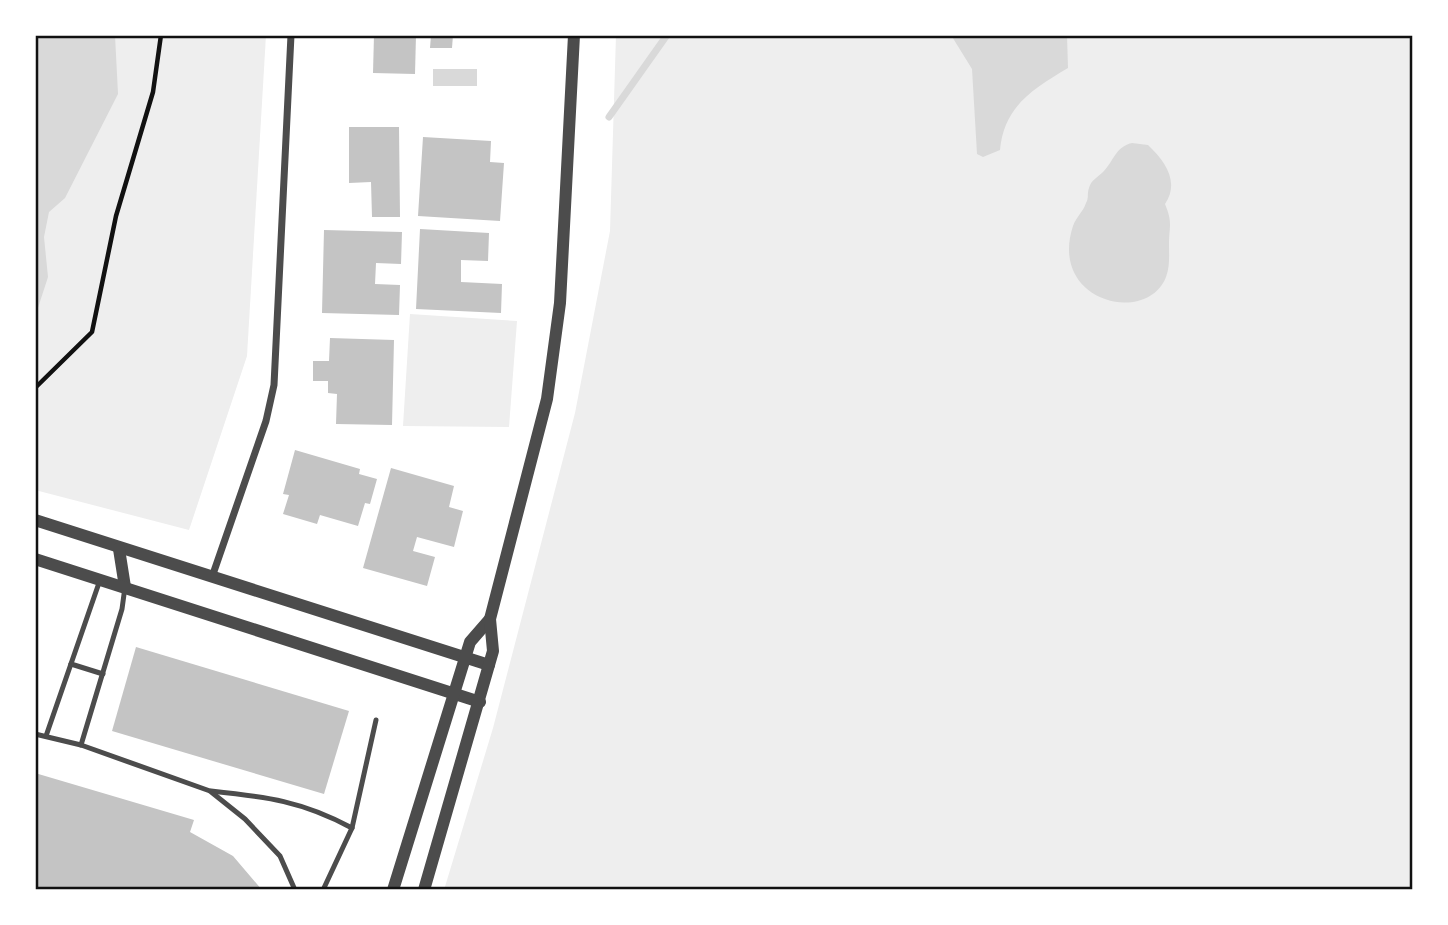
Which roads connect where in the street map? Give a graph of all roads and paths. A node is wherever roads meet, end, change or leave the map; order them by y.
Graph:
1 (161, 35) edge
2 (291, 35) edge
3 (574, 35) edge
4 (35, 388) edge
5 (35, 520) edge
6 (119, 549) junction
7 (35, 559) edge
8 (212, 578) junction
9 (100, 580) junction
10 (125, 587) junction
11 (490, 619) junction
12 (466, 658) junction
13 (71, 664) junction
14 (489, 665) junction
15 (103, 674) junction
16 (454, 694) junction
17 (480, 702) junction
18 (376, 720) dead end
19 (35, 734) edge
20 (46, 736) junction
21 (81, 745) junction
22 (210, 791) junction
23 (352, 828) junction
24 (295, 890) edge
25 (323, 890) edge
26 (393, 890) edge
27 (424, 890) edge

1 - 4 path
2 - 8 street
3 - 11 street
5 - 6 street
6 - 8 street
6 - 10 street
7 - 9 street
8 - 12 street
9 - 10 street
9 - 13 lane
10 - 15 lane
10 - 16 street
11 - 12 street
11 - 14 street
12 - 14 street
12 - 16 street
13 - 15 lane
13 - 20 lane
14 - 17 street
15 - 21 lane
16 - 17 street
16 - 26 street
17 - 27 street
18 - 23 lane
19 - 20 lane
20 - 21 lane
21 - 22 lane
22 - 23 lane
22 - 24 lane
23 - 25 lane

